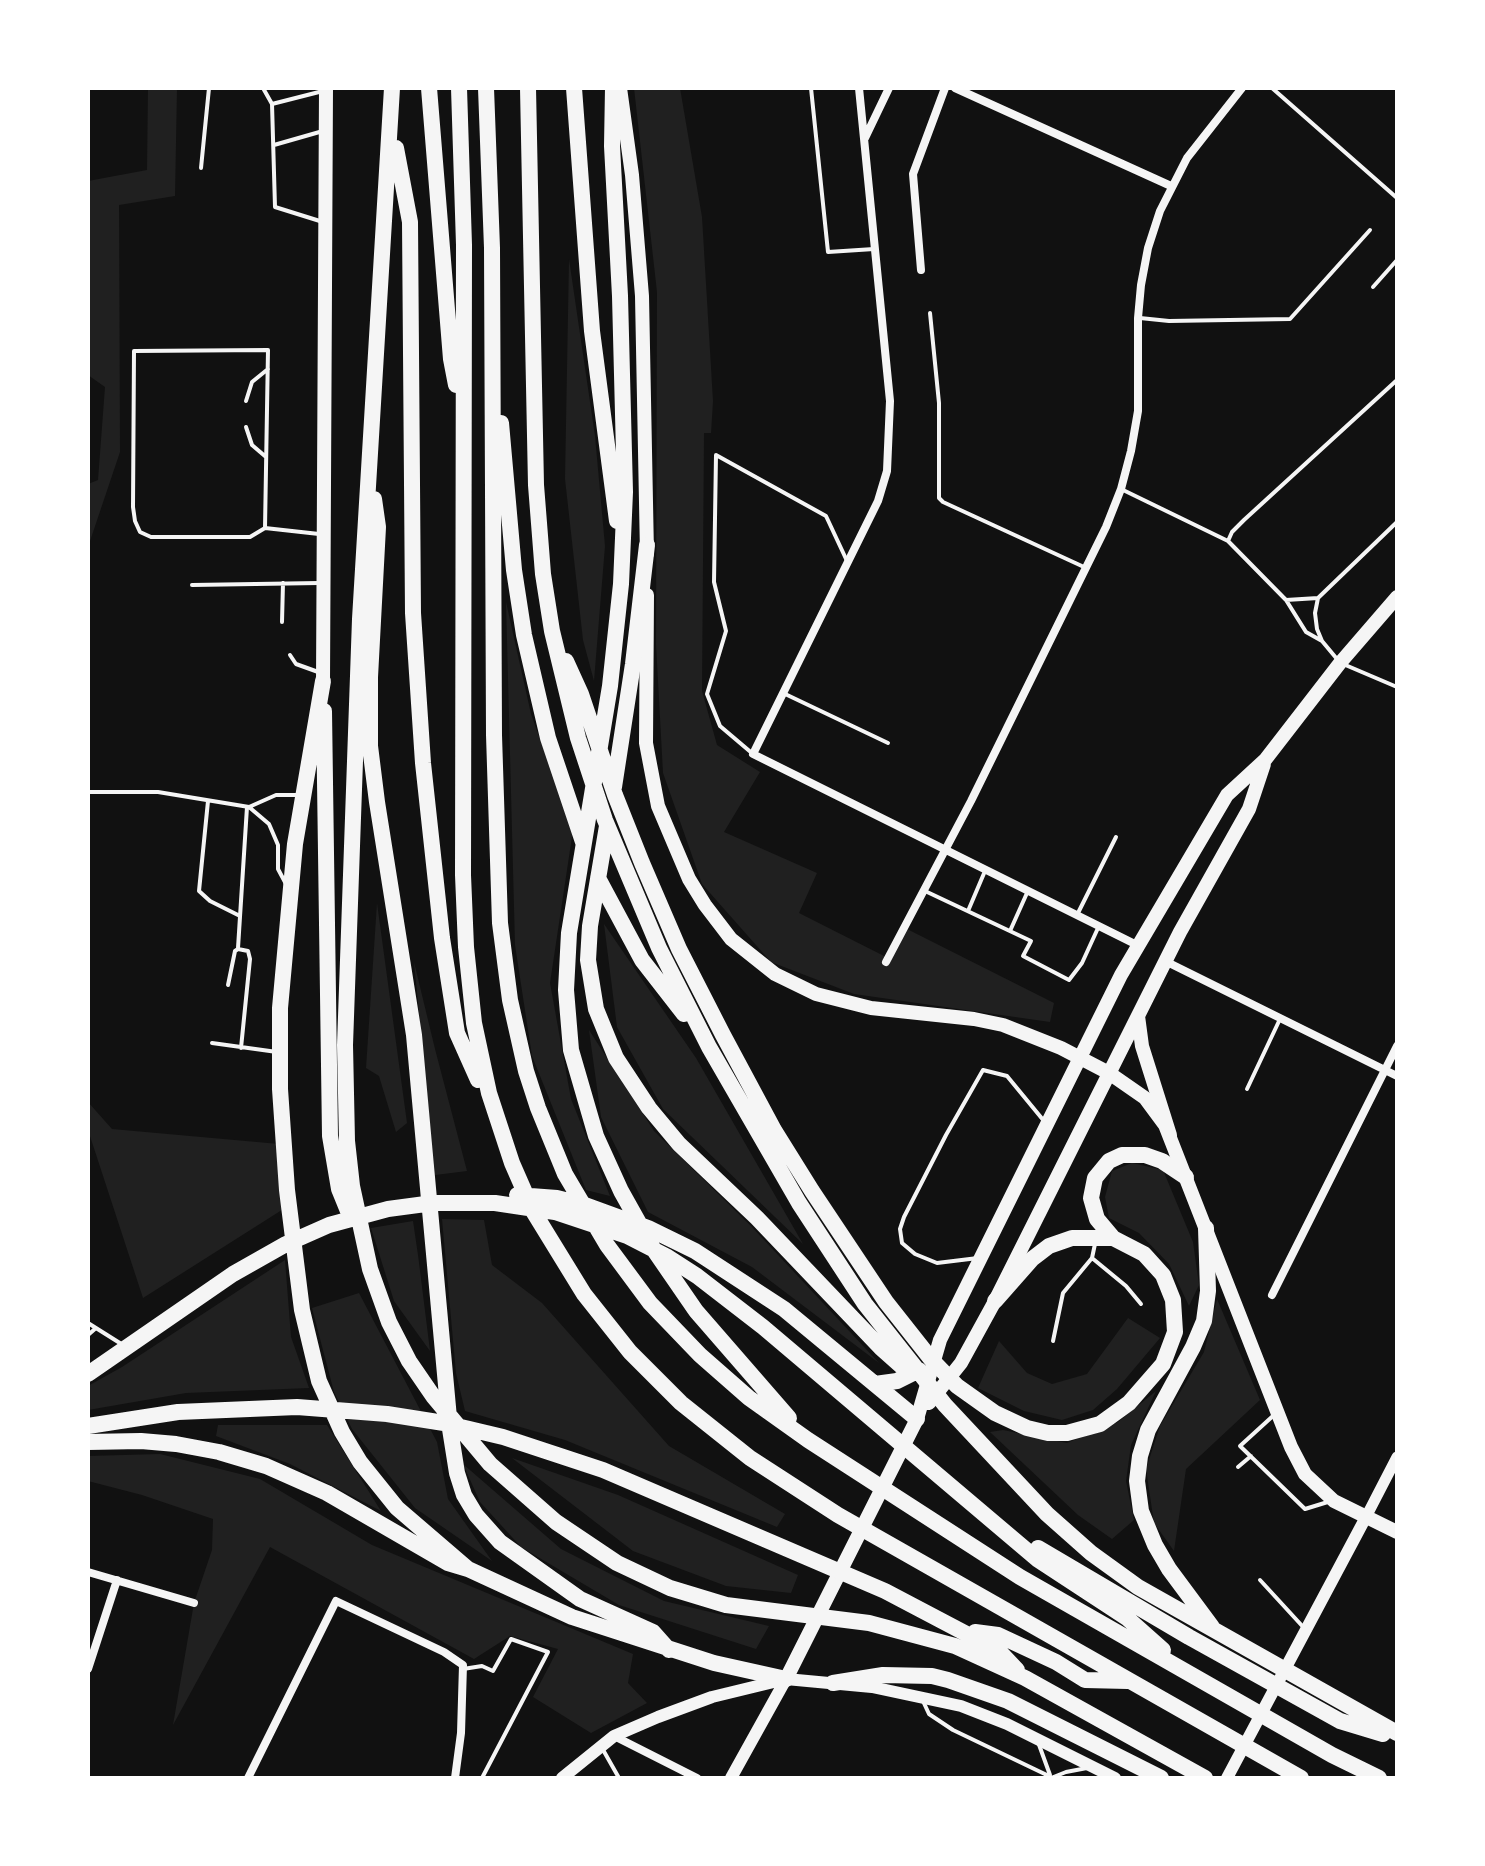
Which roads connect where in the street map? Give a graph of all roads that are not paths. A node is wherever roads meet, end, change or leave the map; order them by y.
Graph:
1 (209, 88) edge
2 (263, 88) edge
3 (392, 88) edge
4 (429, 88) edge
5 (459, 88) edge
6 (486, 88) edge
7 (528, 88) edge
8 (574, 88) edge
9 (613, 88) edge
10 (620, 88) edge
11 (811, 88) edge
12 (859, 88) edge
13 (889, 88) edge
14 (945, 88) edge
15 (955, 88) edge
16 (1242, 88) edge
17 (1272, 88) edge
18 (326, 89) edge
19 (272, 104) junction
20 (391, 121) junction
21 (326, 130) junction
22 (864, 139) junction
23 (274, 145) junction
24 (201, 168) dead end
25 (1171, 186) junction
26 (1397, 198) edge
27 (325, 222) junction
28 (1370, 230) dead end
29 (876, 249) junction
30 (1397, 260) edge
31 (921, 270) dead end
32 (1373, 287) dead end
33 (930, 313) dead end
34 (1138, 318) junction
35 (268, 369) junction
36 (493, 369) junction
37 (1397, 380) edge
38 (246, 401) dead end
39 (463, 421) junction
40 (246, 427) dead end
41 (266, 458) junction
42 (369, 462) junction
43 (1121, 489) junction
44 (1397, 522) edge
45 (265, 528) junction
46 (325, 535) junction
47 (1228, 541) junction
48 (647, 545) junction
49 (622, 546) junction
50 (847, 561) junction
51 (1086, 568) junction
52 (283, 583) junction
53 (325, 583) junction
54 (192, 585) dead end
55 (1397, 597) edge
56 (1318, 598) junction
57 (1286, 600) junction
58 (282, 622) dead end
59 (552, 631) junction
60 (1322, 641) junction
61 (290, 655) dead end
62 (1340, 663) junction
63 (323, 678) junction
64 (1397, 687) edge
65 (783, 693) junction
66 (888, 743) dead end
67 (753, 754) junction
68 (1265, 760) junction
69 (88, 792) edge
70 (301, 795) junction
71 (208, 801) junction
72 (248, 807) junction
73 (1116, 837) dead end
74 (946, 849) junction
75 (986, 869) junction
76 (1028, 890) junction
77 (925, 891) junction
78 (290, 892) junction
79 (968, 912) junction
80 (1077, 915) junction
81 (240, 916) junction
82 (1099, 926) junction
83 (1010, 931) junction
84 (1139, 946) junction
85 (238, 949) junction
86 (1165, 961) junction
87 (886, 962) dead end
88 (228, 985) dead end
89 (1138, 1015) junction
90 (1281, 1018) junction
91 (212, 1043) dead end
92 (1397, 1046) edge
93 (709, 1047) junction
94 (241, 1048) junction
95 (279, 1052) junction
96 (1079, 1057) junction
97 (1385, 1070) junction
98 (1109, 1073) junction
99 (1397, 1076) edge
100 (1247, 1089) dead end
101 (1047, 1124) junction
102 (500, 1129) junction
103 (1170, 1135) junction
104 (1186, 1177) junction
105 (464, 1201) junction
106 (1206, 1228) junction
107 (1105, 1238) junction
108 (366, 1256) junction
109 (980, 1258) junction
110 (1092, 1258) junction
111 (1272, 1295) dead end
112 (995, 1301) junction
113 (1141, 1304) dead end
114 (88, 1323) edge
115 (96, 1328) junction
116 (88, 1335) edge
117 (1053, 1341) dead end
118 (129, 1348) junction
119 (934, 1361) junction
120 (88, 1374) edge
121 (911, 1375) junction
122 (875, 1384) junction
123 (945, 1405) junction
124 (1277, 1412) junction
125 (917, 1419) junction
126 (88, 1426) edge
127 (808, 1440) junction
128 (88, 1442) edge
129 (1251, 1456) junction
130 (1397, 1457) edge
131 (1238, 1467) dead end
132 (1334, 1501) junction
133 (1366, 1517) junction
134 (1005, 1529) junction
135 (1397, 1532) edge
136 (468, 1569) junction
137 (88, 1572) edge
138 (117, 1580) junction
139 (1260, 1580) dead end
140 (194, 1603) dead end
141 (962, 1630) junction
142 (1215, 1631) junction
143 (1307, 1631) junction
144 (669, 1650) junction
145 (88, 1669) edge
146 (463, 1669) junction
147 (1188, 1672) junction
148 (1025, 1678) junction
149 (786, 1679) junction
150 (1130, 1682) junction
151 (833, 1683) junction
152 (920, 1696) junction
153 (1397, 1735) edge
154 (614, 1736) junction
155 (1036, 1738) junction
156 (601, 1746) junction
157 (1093, 1767) junction
158 (248, 1778) edge
159 (455, 1778) edge
160 (482, 1778) edge
161 (562, 1778) edge
162 (619, 1778) edge
163 (697, 1778) edge
164 (731, 1778) edge
165 (1051, 1778) edge
166 (1115, 1778) edge
167 (1161, 1778) edge
168 (1205, 1778) edge
169 (1227, 1778) edge
170 (1301, 1778) edge
171 (1379, 1778) edge

1 - 24 lane
2 - 19 lane
3 - 20 highway
4 - 39 highway
5 - 39 highway
6 - 36 highway
7 - 59 highway
8 - 49 highway
9 - 49 highway
10 - 48 main road
11 - 29 lane
12 - 22 street
13 - 22 street
14 - 31 street
15 - 25 street
16 - 25 street
17 - 26 lane
18 - 19 lane
18 - 21 main road
19 - 23 lane
20 - 42 highway
20 - 102 highway
21 - 23 lane
21 - 27 main road
22 - 29 street
23 - 27 lane
25 - 34 street
27 - 46 main road
28 - 34 lane
29 - 50 street
30 - 32 lane
33 - 51 lane
34 - 43 street
35 - 38 lane
35 - 41 lane
35 - 45 lane
36 - 93 highway
36 - 127 highway
37 - 47 lane
39 - 102 highway
40 - 41 lane
41 - 45 lane
42 - 108 highway
42 - 144 highway
43 - 47 lane
43 - 51 street
44 - 56 lane
45 - 46 lane
46 - 53 main road
47 - 57 lane
48 - 96 main road
48 - 121 highway
49 - 127 highway
50 - 65 street
50 - 67 lane
51 - 74 street
52 - 53 lane
52 - 54 lane
52 - 58 lane
53 - 63 main road
55 - 62 main road
56 - 57 lane
56 - 60 lane
57 - 60 lane
59 - 93 highway
59 - 107 highway
60 - 62 lane
61 - 63 lane
62 - 64 lane
62 - 68 main road
63 - 70 highway
63 - 108 highway
65 - 66 lane
65 - 67 street
67 - 74 street
68 - 84 main road
68 - 86 main road
69 - 71 lane
70 - 72 lane
70 - 78 highway
71 - 72 lane
71 - 81 lane
72 - 78 lane
72 - 81 lane
73 - 80 lane
74 - 75 street
74 - 77 street
75 - 76 street
75 - 79 lane
76 - 80 street
76 - 83 lane
77 - 79 lane
77 - 87 street
78 - 95 highway
79 - 83 lane
80 - 82 street
81 - 85 lane
82 - 83 lane
82 - 84 street
84 - 96 main road
85 - 88 lane
85 - 94 lane
86 - 89 main road
86 - 90 street
89 - 98 main road
89 - 103 main road
90 - 97 street
90 - 100 lane
91 - 94 lane
92 - 97 street
93 - 123 highway
94 - 95 lane
95 - 136 highway
96 - 98 main road
96 - 101 main road
97 - 99 street
97 - 111 street
98 - 103 main road
98 - 112 main road
101 - 109 main road
101 - 109 lane
102 - 150 highway
103 - 104 main road
104 - 106 main road
104 - 107 highway
105 - 118 highway
105 - 122 highway
105 - 134 highway
106 - 124 main road
106 - 142 highway
107 - 110 lane
107 - 112 highway
108 - 148 highway
109 - 119 main road
110 - 113 lane
110 - 117 lane
112 - 125 main road
114 - 115 lane
115 - 116 lane
115 - 118 lane
118 - 120 highway
119 - 121 highway
119 - 125 main road
121 - 122 highway
121 - 123 highway
122 - 125 highway
123 - 142 highway
124 - 129 lane
124 - 132 main road
125 - 149 main road
126 - 141 highway
127 - 147 highway
128 - 136 highway
129 - 131 lane
129 - 132 lane
130 - 133 street
132 - 133 main road
133 - 135 main road
133 - 143 main road
134 - 147 highway
134 - 153 highway
136 - 144 highway
137 - 138 street
138 - 140 street
138 - 145 street
139 - 143 lane
141 - 148 highway
141 - 150 highway
142 - 153 highway
143 - 169 main road
144 - 149 highway
146 - 158 street
146 - 159 street
146 - 160 lane
147 - 171 highway
148 - 168 highway
149 - 151 main road
149 - 154 main road
149 - 164 main road
150 - 170 highway
151 - 152 main road
151 - 167 highway
152 - 155 main road
152 - 165 lane
154 - 156 main road
154 - 163 street
155 - 157 main road
155 - 165 lane
156 - 161 main road
156 - 162 lane
157 - 165 lane
157 - 166 main road

